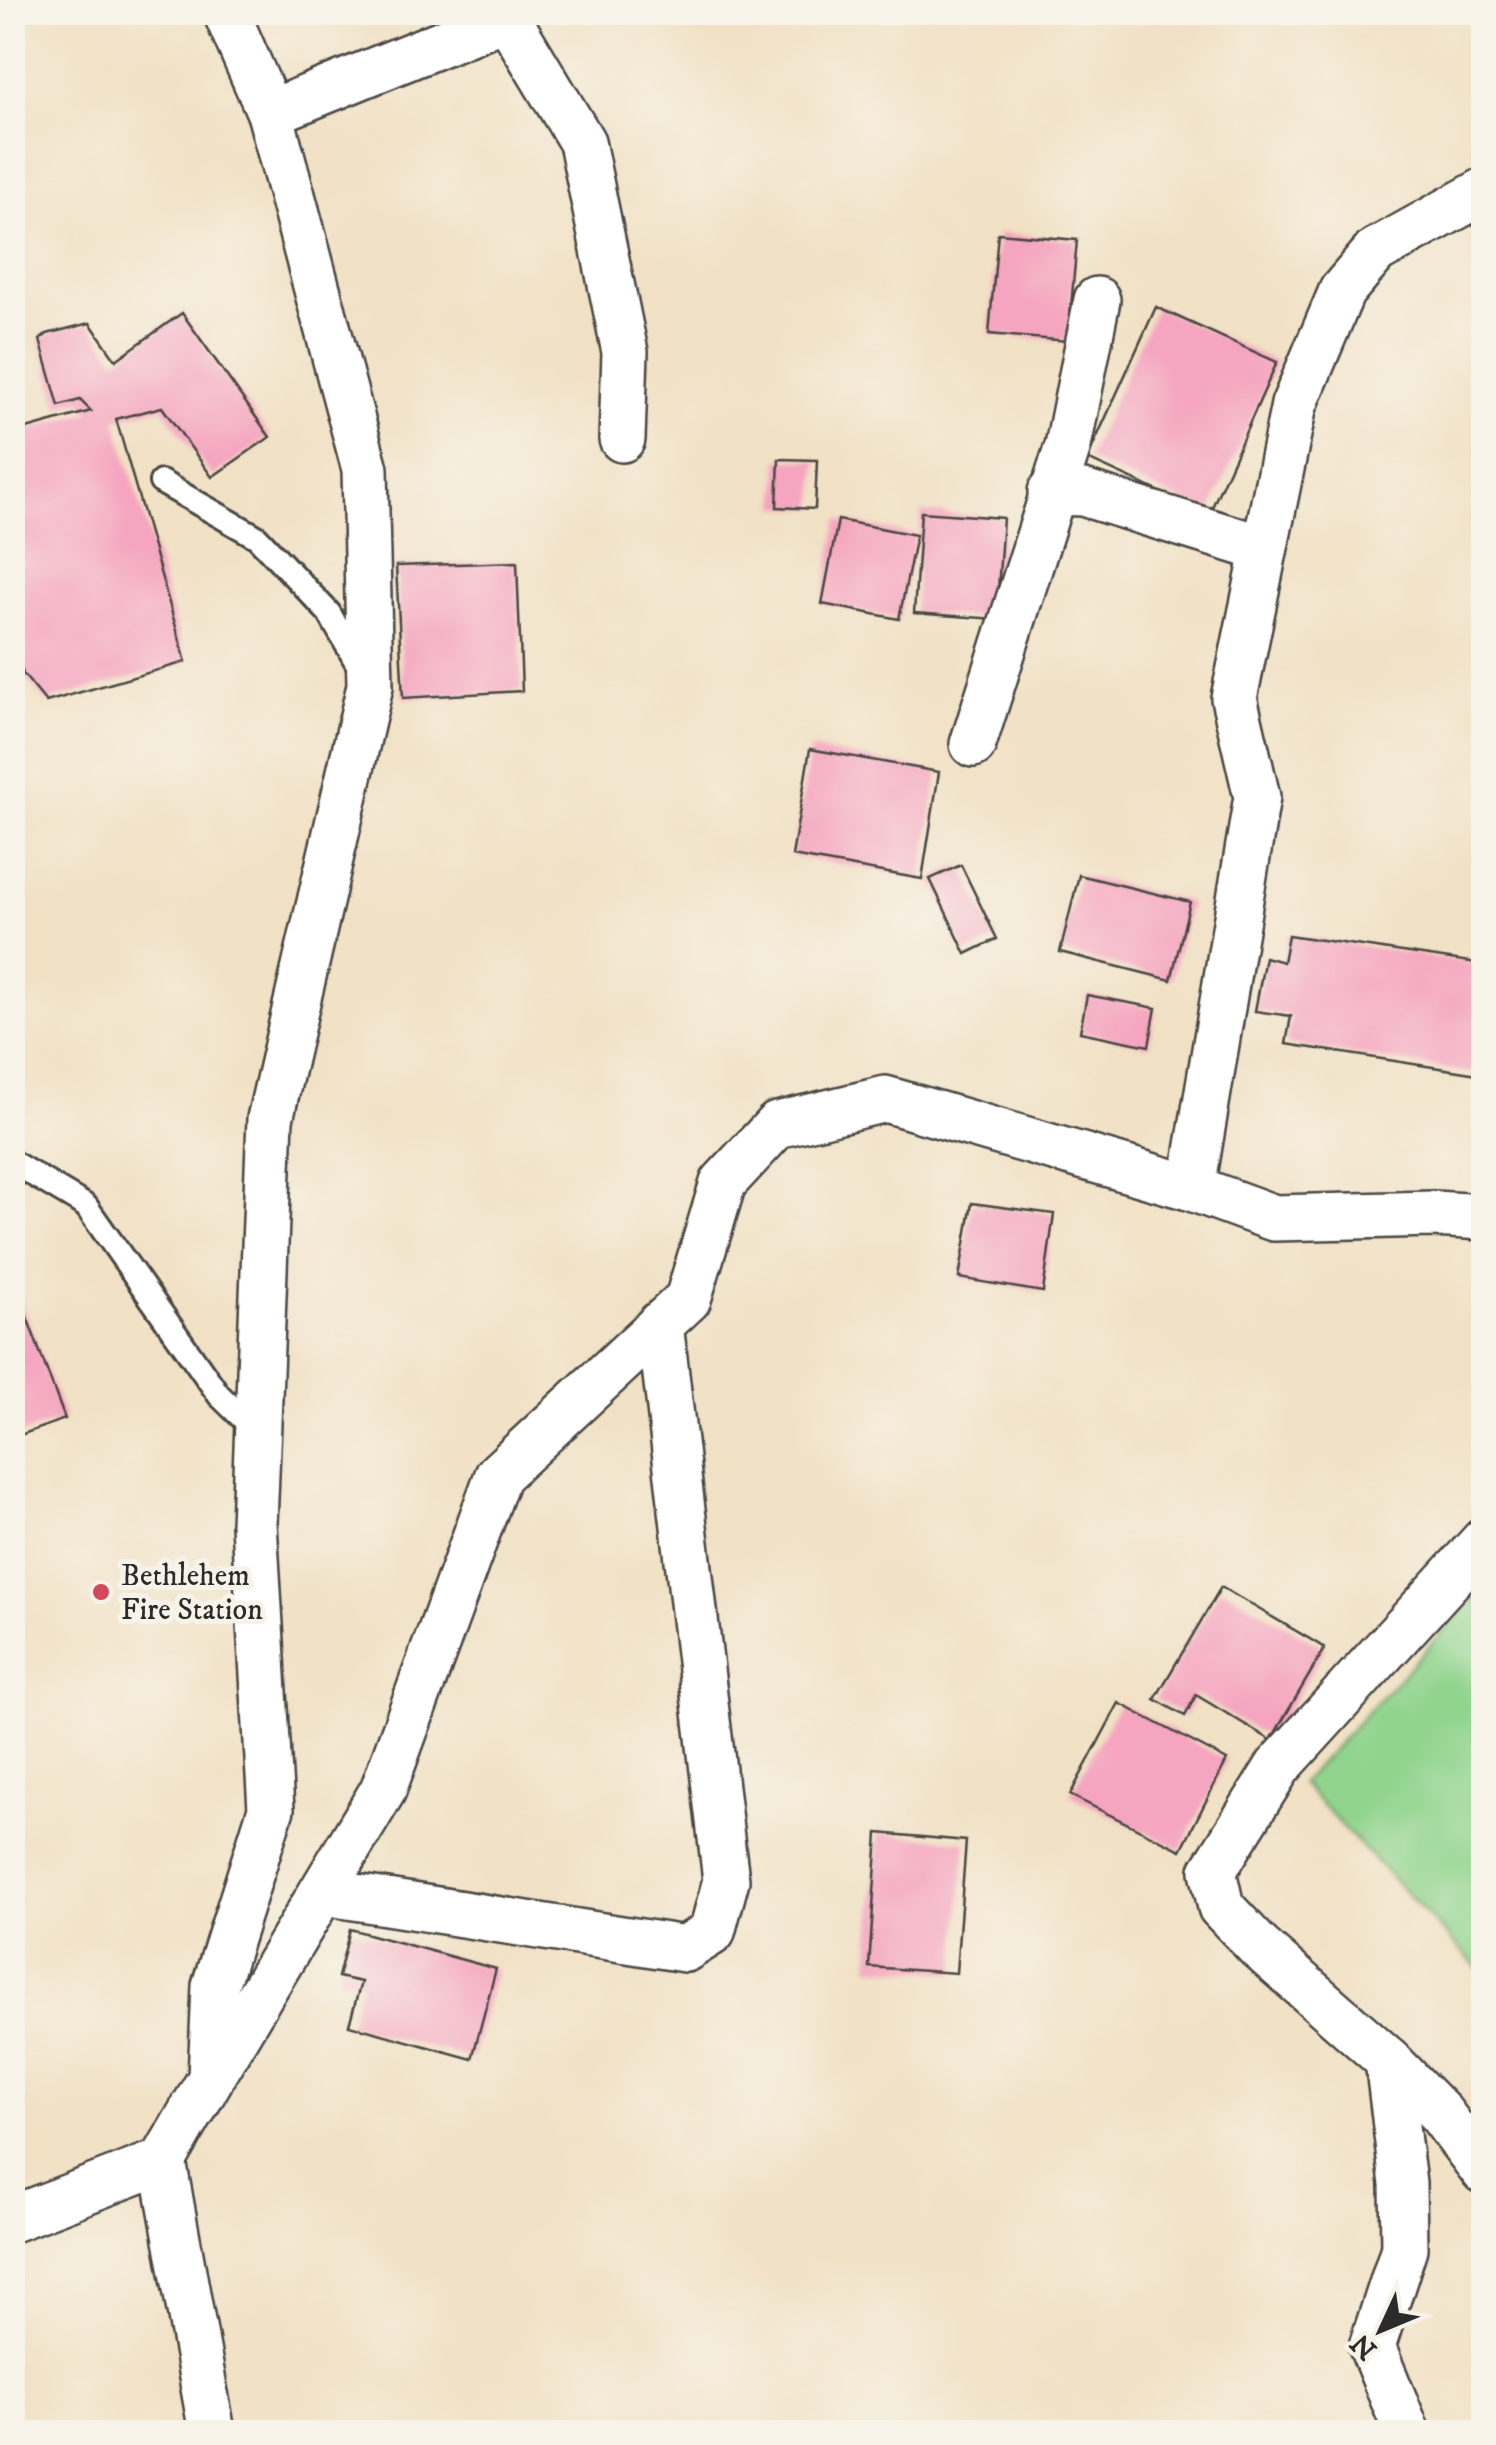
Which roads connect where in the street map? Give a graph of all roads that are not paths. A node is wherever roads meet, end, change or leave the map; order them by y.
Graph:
1 (226, 12) edge
2 (505, 14) edge
3 (270, 113) junction
4 (1484, 191) edge
5 (1097, 300) dead end
6 (622, 439) dead end
7 (161, 482) dead end
8 (1051, 492) junction
9 (1264, 549) junction
10 (370, 686) junction
11 (973, 744) dead end
12 (12, 1162) edge
13 (1192, 1188) junction
14 (1484, 1217) edge
15 (660, 1324) junction
16 (258, 1432) junction
17 (1484, 1541) edge
18 (322, 1892) junction
19 (1388, 2060) junction
20 (210, 2078) junction
21 (163, 2162) junction
22 (1484, 2171) edge
23 (12, 2219) edge
24 (212, 2432) edge
25 (1407, 2432) edge

1 - 3 street
2 - 3 street
2 - 6 street
3 - 10 street
4 - 9 street
5 - 8 street
7 - 10 lane
8 - 9 street
8 - 11 street
9 - 13 street
10 - 16 street
12 - 16 lane
13 - 14 street
13 - 15 street
15 - 18 street
15 - 18 street
16 - 20 street
17 - 19 street
18 - 20 street
19 - 22 street
19 - 25 street
20 - 21 street
21 - 23 street
21 - 24 street

